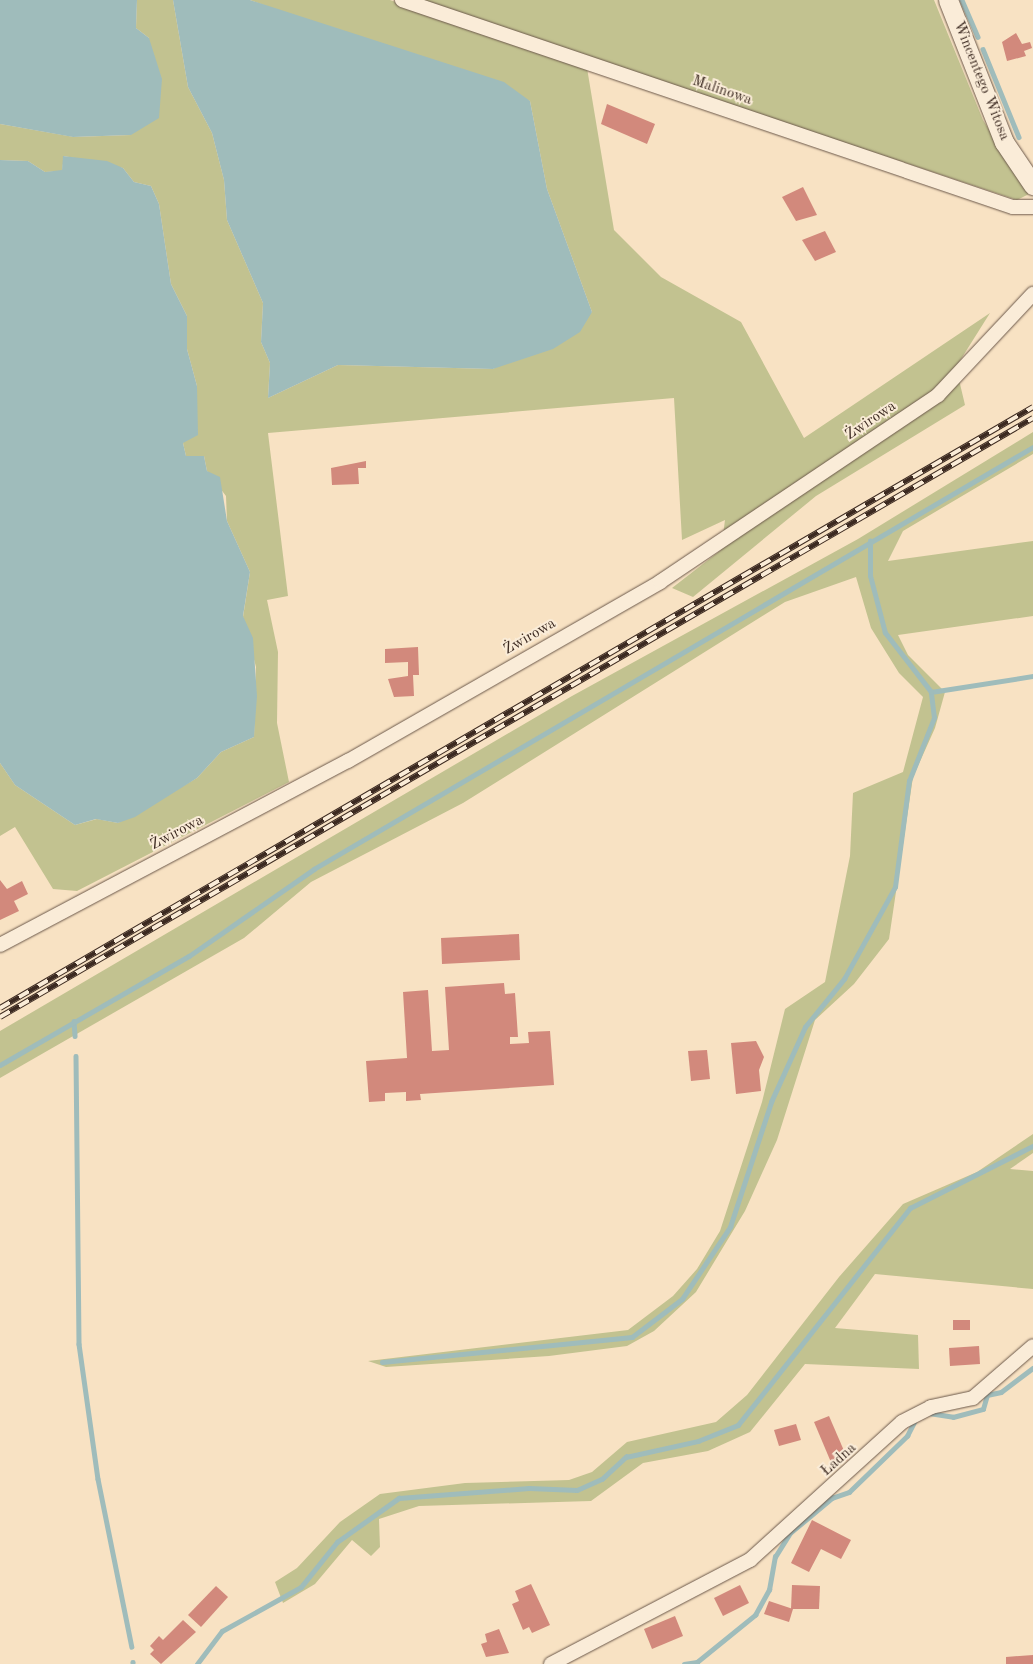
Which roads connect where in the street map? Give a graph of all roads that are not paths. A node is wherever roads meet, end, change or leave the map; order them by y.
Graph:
1 (402, 0) edge
2 (948, 0) edge
3 (1033, 185) edge
4 (1033, 207) edge
5 (1033, 294) edge
6 (0, 945) edge
7 (1033, 1346) edge
8 (551, 1664) edge

1 - 4 street, Malinowa
2 - 3 street, Wincentego Witosa
5 - 6 street, Żwirowa
7 - 8 street, Ładna

